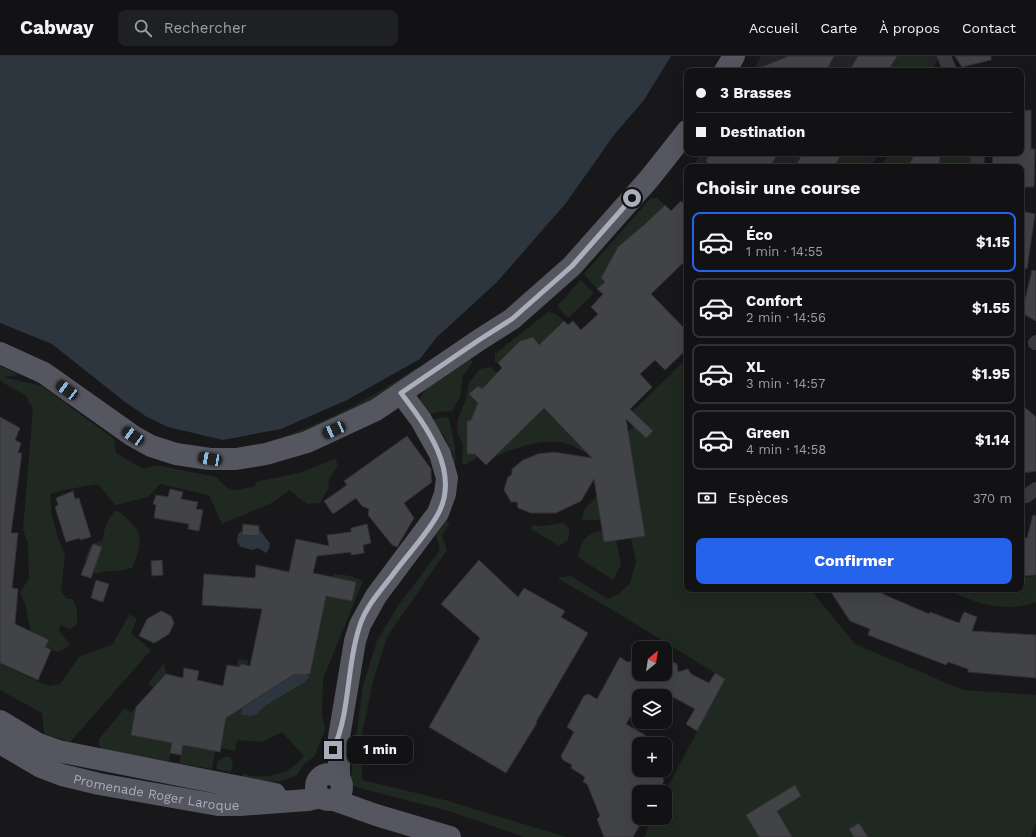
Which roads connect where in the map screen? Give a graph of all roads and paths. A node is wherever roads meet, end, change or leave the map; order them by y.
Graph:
1 (734, 56) edge
2 (944, 56) edge
3 (727, 68) edge
4 (949, 68) edge
5 (684, 135) edge
6 (0, 353) edge
7 (401, 393) junction
8 (1036, 489) edge
9 (1024, 496) edge
10 (0, 721) edge
11 (0, 743) edge
12 (329, 787) junction
13 (450, 837) edge

1 - 3 main road
2 - 4 street
5 - 7 main road
6 - 7 main road
7 - 12 main road
8 - 9 street
10 - 12 main road, Promenade Roger Laroque
11 - 12 main road, Promenade Roger Laroque
12 - 13 main road

